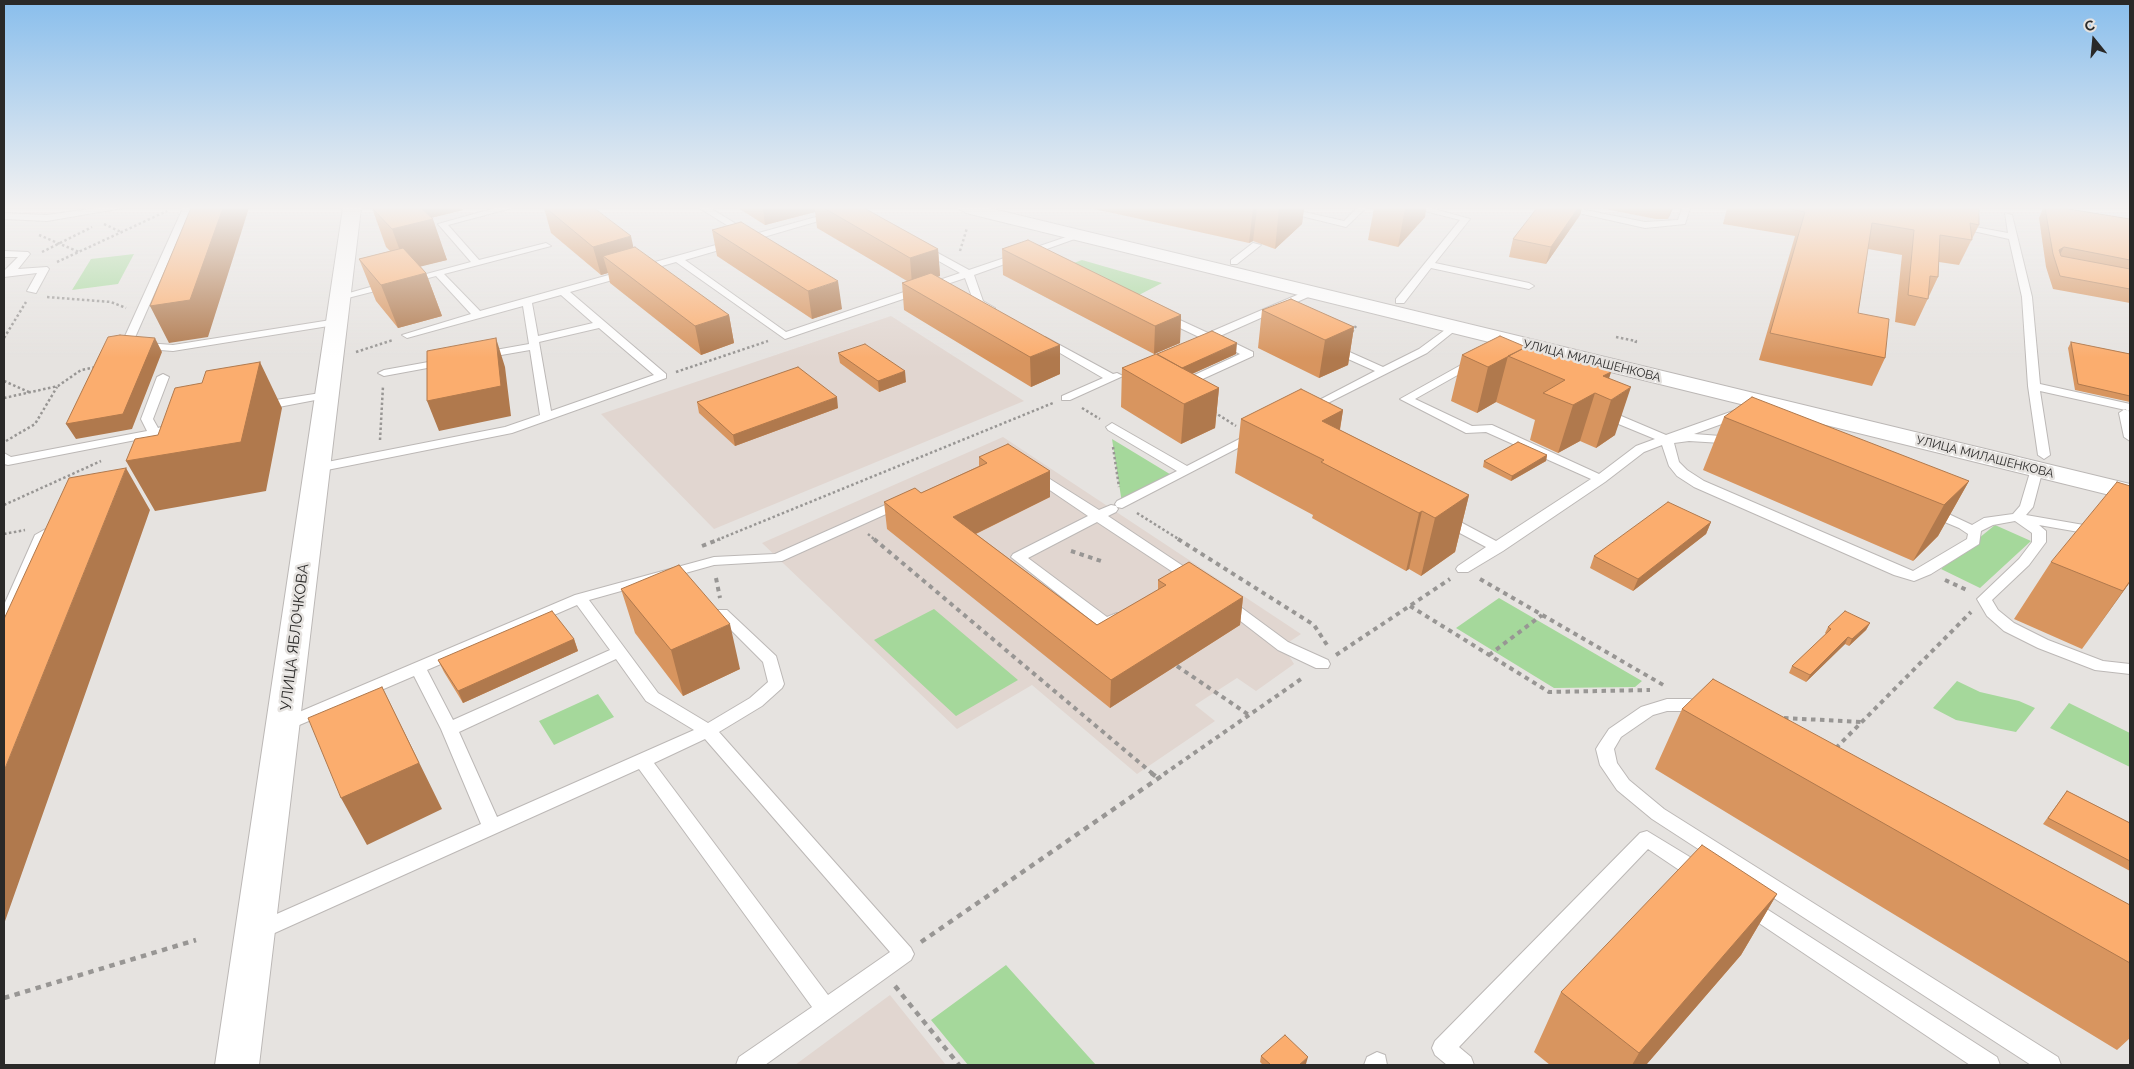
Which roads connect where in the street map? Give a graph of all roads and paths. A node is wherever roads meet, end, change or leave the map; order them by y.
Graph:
1 (21, 258) edge
2 (33, 258) edge
3 (67, 258) edge
4 (165, 258) edge
5 (345, 258) edge
6 (472, 258) edge
7 (498, 258) edge
8 (682, 258) edge
9 (940, 258) edge
10 (957, 258) edge
11 (1015, 258) edge
12 (1045, 258) edge
13 (1169, 258) edge
14 (1217, 258) edge
15 (1239, 258) edge
16 (1435, 258) edge
17 (2018, 258) edge
18 (678, 259) junction
19 (1049, 260) edge
20 (1234, 262) junction
21 (477, 263) junction
22 (1429, 265) junction
23 (954, 266) junction
24 (44, 269) junction
25 (10, 270) edge
26 (438, 273) junction
27 (969, 274) junction
28 (4, 282) edge
29 (1529, 286) dead end
30 (32, 291) junction
31 (562, 291) junction
32 (1311, 292) junction
33 (340, 297) junction
34 (527, 301) junction
35 (1400, 301) junction
36 (1155, 312) edge
37 (139, 313) junction
38 (478, 315) junction
39 (1004, 317) edge
40 (336, 322) junction
41 (600, 324) junction
42 (1452, 327) junction
43 (406, 335) joint
44 (785, 336) junction
45 (1037, 336) edge
46 (1209, 336) junction
47 (1616, 337) dead end
48 (4, 338) edge
49 (534, 343) junction
50 (1190, 344) edge
51 (1324, 344) edge
52 (1635, 345) dead end
53 (356, 352) dead end
54 (100, 367) edge
55 (1130, 370) edge
56 (1384, 371) junction
57 (384, 373) joint
58 (1488, 374) edge
59 (662, 376) junction
60 (163, 377) dead end
61 (1112, 378) junction
62 (4, 381) edge
63 (1172, 385) joint
64 (58, 386) junction
65 (2034, 390) junction
66 (30, 392) junction
67 (327, 395) junction
68 (4, 398) edge
69 (1066, 398) junction
70 (1767, 404) junction
71 (252, 408) edge
72 (1595, 410) edge
73 (2129, 412) edge
74 (1300, 413) edge
75 (546, 416) junction
76 (189, 423) edge
77 (1112, 427) junction
78 (154, 433) junction
79 (1257, 435) joint
80 (2130, 438) edge
81 (1667, 440) junction
82 (4, 442) edge
83 (1745, 443) edge
84 (380, 455) junction
85 (145, 456) edge
86 (109, 458) dead end
87 (5, 462) edge
88 (2041, 462) junction
89 (1020, 463) edge
90 (317, 468) junction
91 (1185, 470) junction
92 (2130, 475) edge
93 (1600, 479) junction
94 (2130, 492) edge
95 (917, 495) edge
96 (4, 505) edge
97 (1116, 506) junction
98 (1918, 506) edge
99 (1431, 512) edge
100 (1098, 516) junction
101 (2017, 517) junction
102 (74, 518) edge
103 (855, 523) junction
104 (1971, 530) junction
105 (2130, 537) edge
106 (1046, 542) junction
107 (709, 543) dead end
108 (1498, 548) junction
109 (1101, 561) dead end
110 (1463, 569) junction
111 (1926, 571) junction
112 (1190, 576) junction
113 (1173, 586) edge
114 (580, 598) junction
115 (1984, 599) junction
116 (1410, 606) junction
117 (1131, 610) edge
118 (722, 613) edge
119 (1542, 615) junction
120 (4, 621) edge
121 (619, 652) junction
122 (1490, 655) junction
123 (1328, 660) junction
124 (1177, 666) edge
125 (418, 668) junction
126 (2130, 669) edge
127 (1653, 690) dead end
128 (1662, 690) dead end
129 (1249, 715) junction
130 (1720, 718) edge
131 (1780, 718) edge
132 (1862, 722) junction
133 (283, 725) junction
134 (449, 729) junction
135 (708, 731) junction
136 (1833, 751) edge
137 (642, 760) junction
138 (1158, 778) junction
139 (492, 827) junction
140 (255, 933) junction
141 (196, 940) dead end
142 (904, 954) junction
143 (882, 970) junction
144 (4, 998) edge
145 (826, 1008) junction
146 (758, 1062) edge
147 (237, 1065) edge
148 (959, 1065) edge
149 (1463, 1065) edge
150 (1989, 1065) edge
151 (2050, 1065) edge

1 - 25 lane
2 - 25 path
3 - 24 path
4 - 37 lane
5 - 33 main road, УЛИЦА ЯБЛОЧКОВА
6 - 21 lane
7 - 21 lane
8 - 18 lane
9 - 23 lane
10 - 23 path
11 - 27 lane
12 - 19 lane
13 - 32 main road, УЛИЦА МИЛАШЕНКОВА
14 - 20 main road, УЛИЦА МИЛАШЕНКОВА
15 - 20 lane
16 - 22 lane
17 - 65 lane
18 - 31 lane
18 - 44 lane
20 - 35 main road, УЛИЦА МИЛАШЕНКОВА
21 - 26 lane
22 - 29 lane
22 - 35 lane
23 - 27 lane
24 - 25 lane
24 - 30 lane
25 - 28 lane
26 - 33 lane
26 - 38 lane
27 - 39 lane
27 - 44 lane
30 - 37 path
30 - 48 path
31 - 34 lane
31 - 41 lane
32 - 42 main road, УЛИЦА МИЛАШЕНКОВА
32 - 46 lane
33 - 40 main road, УЛИЦА ЯБЛОЧКОВА
34 - 38 lane
34 - 49 lane
35 - 88 main road, УЛИЦА МИЛАШЕНКОВА
36 - 46 lane
37 - 40 lane
38 - 43 lane
40 - 67 main road, УЛИЦА ЯБЛОЧКОВА
41 - 49 lane
41 - 59 lane
42 - 56 lane
42 - 70 main road, УЛИЦА МИЛАШЕНКОВА
43 - 53 path
44 - 59 path
45 - 61 lane
46 - 50 lane
46 - 63 lane
47 - 52 path
49 - 57 lane
49 - 75 lane
51 - 56 lane
54 - 64 path
55 - 61 lane
56 - 74 lane
57 - 84 path
58 - 93 lane
59 - 75 lane
60 - 78 lane
61 - 69 lane
62 - 66 path
63 - 79 path
64 - 66 path
64 - 82 path
65 - 73 lane
65 - 88 lane
66 - 68 path
67 - 71 lane
67 - 90 main road, УЛИЦА ЯБЛОЧКОВА
69 - 77 path
69 - 107 path
70 - 81 lane
70 - 88 main road, УЛИЦА МИЛАШЕНКОВА
72 - 81 lane
73 - 80 lane
75 - 84 lane
76 - 78 lane
77 - 91 lane
77 - 97 path
78 - 85 lane
78 - 87 lane
79 - 91 lane
81 - 83 lane
81 - 93 lane
81 - 111 lane
84 - 90 lane
86 - 96 path
88 - 92 main road, УЛИЦА МИЛАШЕНКОВА
88 - 94 main road, УЛИЦА МИЛАШЕНКОВА
88 - 101 lane
89 - 100 lane
90 - 133 main road, УЛИЦА ЯБЛОЧКОВА
91 - 97 lane
93 - 108 lane
95 - 103 lane
97 - 100 lane
97 - 123 path
98 - 104 lane
99 - 108 lane
100 - 106 lane
100 - 112 lane
101 - 104 lane
101 - 105 lane
101 - 115 lane
102 - 120 lane
103 - 114 lane
103 - 138 path
104 - 111 lane
106 - 109 path
106 - 117 lane
108 - 110 lane
110 - 116 path
110 - 119 path
111 - 115 path
112 - 113 lane
112 - 123 lane
114 - 121 lane
114 - 125 lane
115 - 126 lane
115 - 132 path
116 - 122 path
116 - 123 path
118 - 135 lane
119 - 122 path
119 - 128 path
121 - 134 lane
121 - 135 lane
122 - 127 path
123 - 129 path
124 - 129 path
125 - 133 lane
125 - 134 lane
129 - 138 path
130 - 151 lane
131 - 132 path
132 - 136 path
133 - 140 main road, УЛИЦА ЯБЛОЧКОВА
134 - 139 lane
135 - 137 lane
135 - 142 lane
137 - 139 lane
137 - 145 lane
138 - 142 path
139 - 140 lane
140 - 147 main road, УЛИЦА ЯБЛОЧКОВА
141 - 144 path
142 - 143 lane
143 - 145 lane
143 - 148 path
145 - 146 lane
149 - 150 lane

